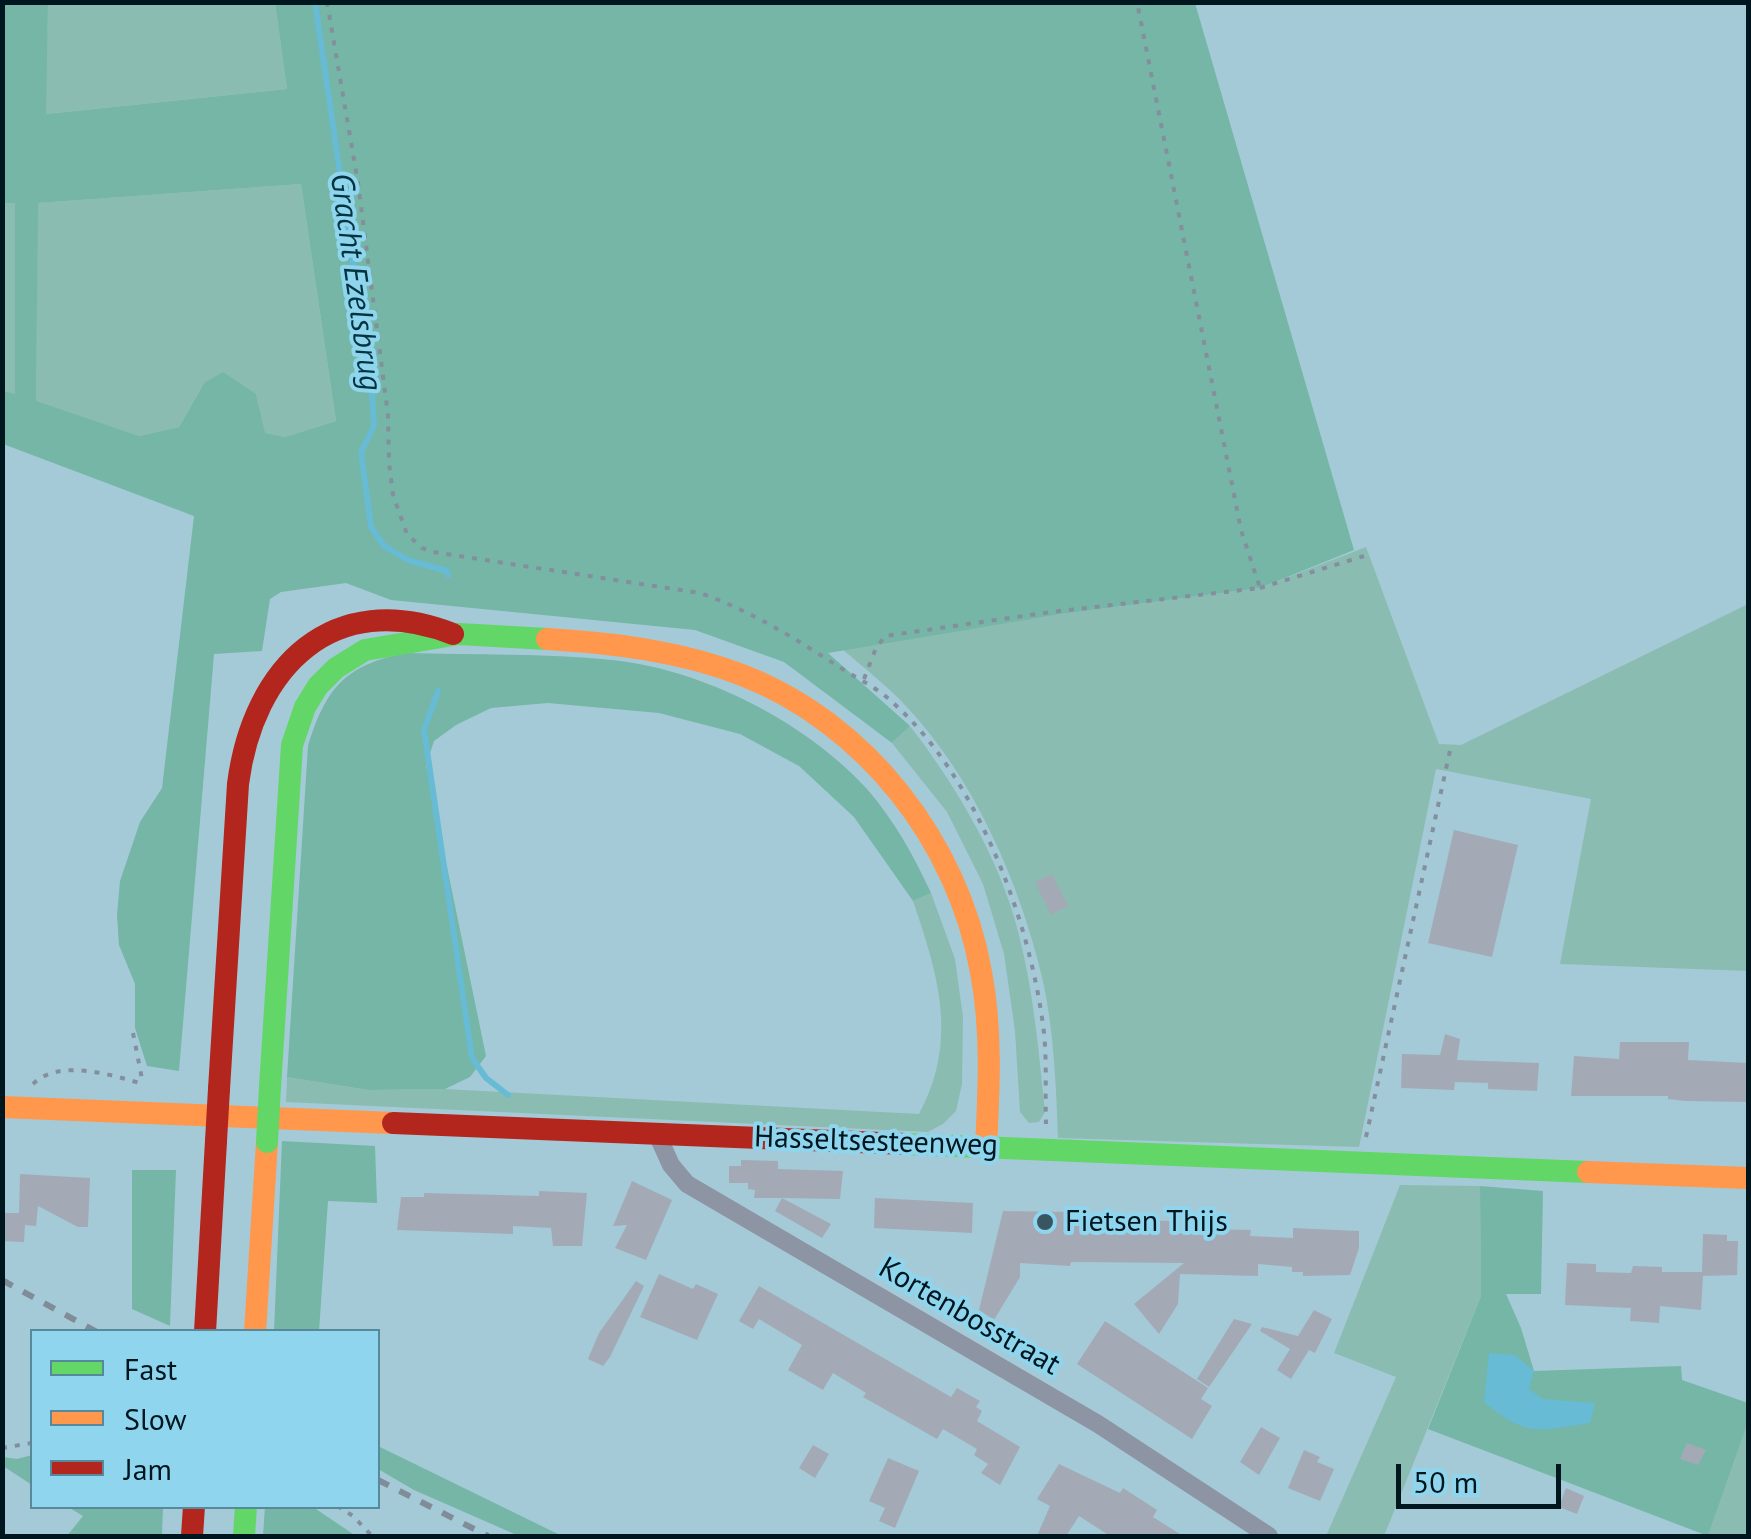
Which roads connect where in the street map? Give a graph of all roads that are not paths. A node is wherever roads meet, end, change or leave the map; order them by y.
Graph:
1 (453, 634) junction
2 (7, 1107) edge
3 (657, 1134) junction
4 (986, 1146) junction
5 (1748, 1178) edge
6 (204, 1329) edge
7 (256, 1329) edge
8 (194, 1509) edge
9 (246, 1509) edge
10 (192, 1536) edge
11 (244, 1536) edge
12 (1269, 1536) edge

1 - 4 main road
1 - 6 main road, bridge
1 - 7 main road, bridge
2 - 3 main road, Hasseltsesteenweg
3 - 4 main road, Hasseltsesteenweg
3 - 12 street, Kortenbosstraat
4 - 5 main road, Hasseltsesteenweg
8 - 10 main road
9 - 11 main road

